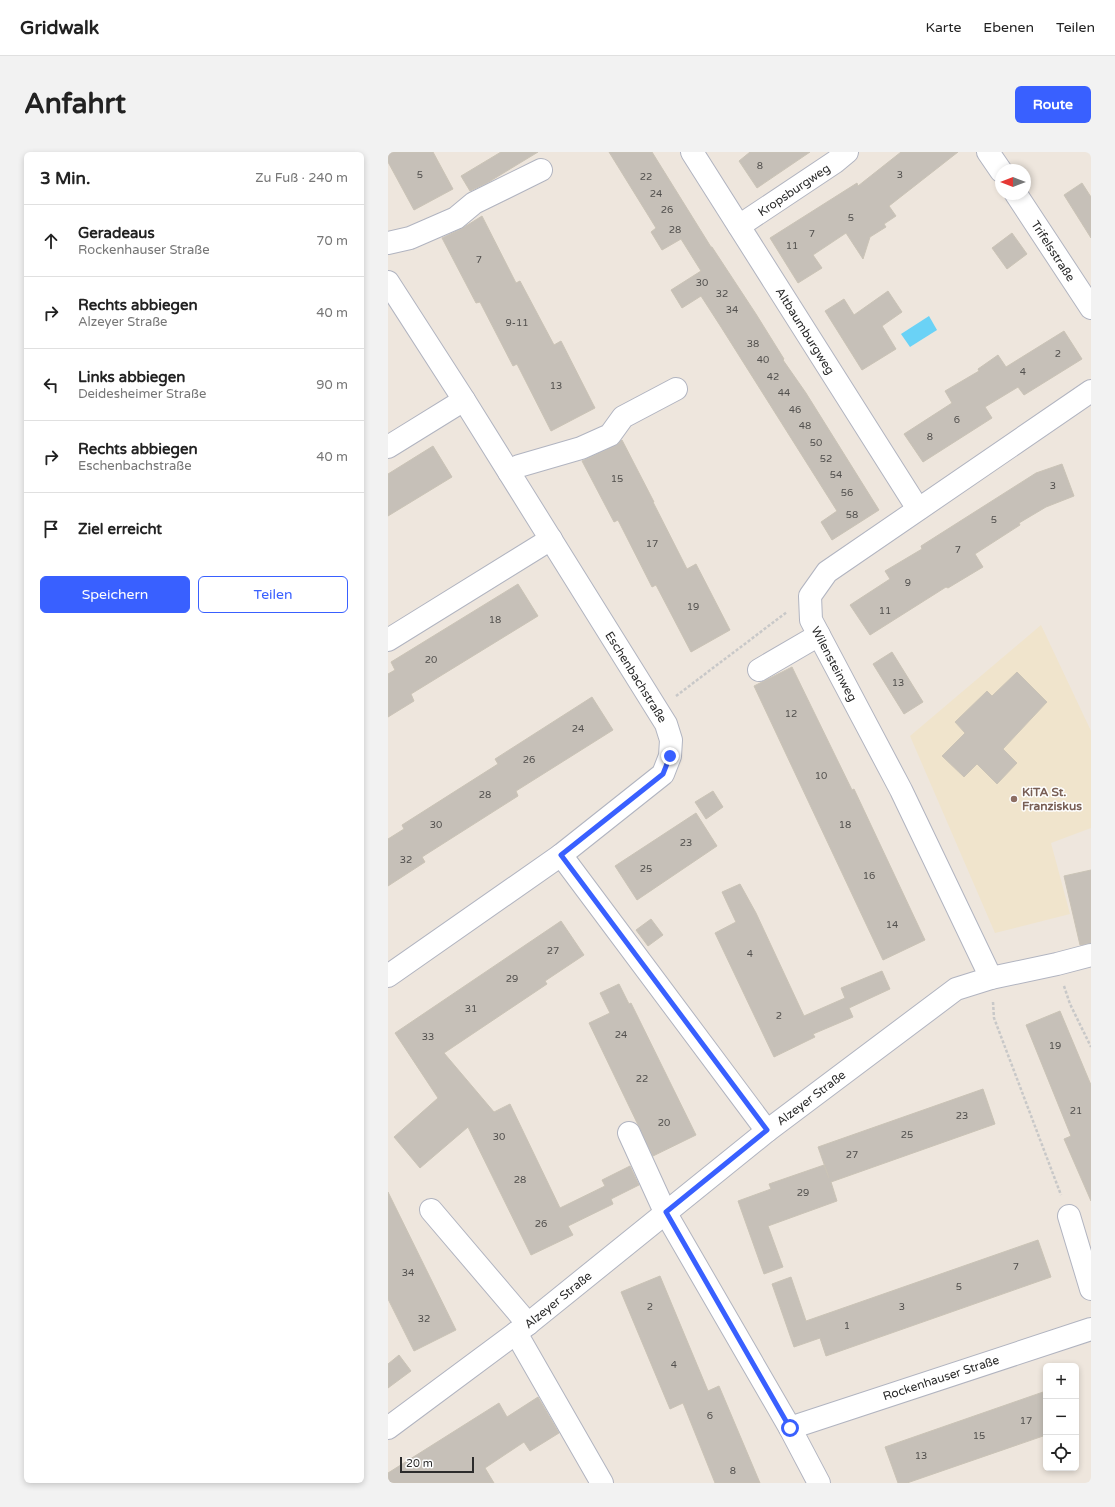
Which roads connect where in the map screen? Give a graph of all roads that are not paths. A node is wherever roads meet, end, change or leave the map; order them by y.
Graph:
1 (692, 152) edge
2 (847, 152) edge
3 (988, 152) edge
4 (996, 164) edge
5 (541, 170) dead end
6 (1020, 200) edge
7 (739, 226) junction
8 (388, 243) edge
9 (388, 282) edge
10 (1091, 308) edge
11 (676, 390) dead end
12 (1091, 392) edge
13 (464, 400) junction
14 (388, 447) edge
15 (509, 472) junction
16 (918, 509) junction
17 (551, 539) junction
18 (819, 635) junction
19 (388, 640) edge
20 (759, 670) dead end
21 (561, 855) junction
22 (1091, 955) edge
23 (388, 976) edge
24 (991, 978) junction
25 (767, 1130) junction
26 (629, 1133) dead end
27 (431, 1210) dead end
28 (666, 1212) junction
29 (1068, 1216) road end
30 (1091, 1289) edge
31 (522, 1328) junction
32 (1091, 1329) edge
33 (388, 1428) edge
34 (790, 1428) junction
35 (602, 1483) edge
36 (819, 1483) edge

1 - 7 street, Altbaumburgweg
2 - 7 street, Kropsburgweg
3 - 4 street
5 - 8 street
6 - 10 street, Trifelsstraße
7 - 16 street, Altbaumburgweg
9 - 13 street, Eschenbachstraße
11 - 15 street
12 - 16 street
13 - 14 street
13 - 15 street, Eschenbachstraße
15 - 17 street, Eschenbachstraße
16 - 18 street, Wilensteinweg
17 - 19 street
17 - 21 street, Eschenbachstraße
18 - 20 street
18 - 24 street, Wilensteinweg
21 - 23 street, Eschenbachstraße
21 - 25 street
22 - 24 street, Alzeyer Straße
24 - 25 street, Alzeyer Straße
25 - 28 street, Alzeyer Straße
26 - 28 street
27 - 31 street
28 - 31 street, Alzeyer Straße
28 - 34 street
29 - 30 street
31 - 33 street, Alzeyer Straße
31 - 35 street
32 - 34 street, Rockenhauser Straße
34 - 36 street

